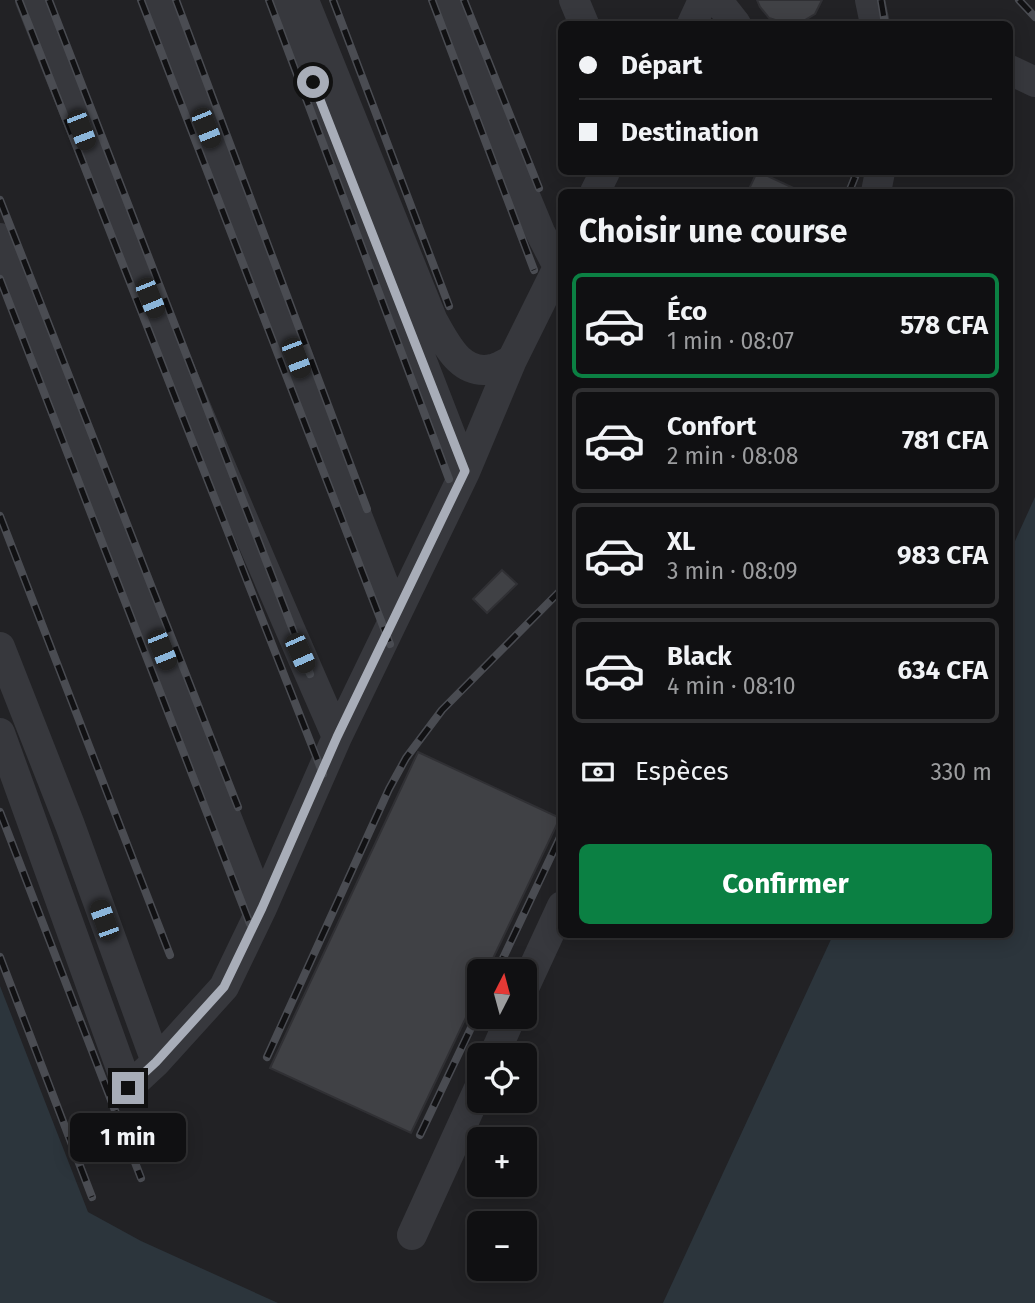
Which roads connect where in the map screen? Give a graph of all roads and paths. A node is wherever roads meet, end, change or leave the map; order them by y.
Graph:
1 (30, 0) edge
2 (156, 0) edge
3 (282, 0) edge
4 (304, 0) edge
5 (444, 0) edge
6 (574, 0) edge
7 (703, 0) edge
8 (717, 0) edge
9 (870, 0) edge
10 (583, 21) edge
11 (693, 21) edge
12 (734, 21) edge
13 (874, 21) edge
14 (1013, 71) edge
15 (1035, 82) edge
16 (0, 238) edge
17 (558, 260) edge
18 (558, 267) edge
19 (512, 360) junction
20 (465, 471) junction
21 (395, 612) junction
22 (0, 648) edge
23 (0, 733) edge
24 (337, 737) junction
25 (262, 908) junction
26 (558, 915) edge
27 (537, 960) edge
28 (156, 1062) junction
29 (468, 1113) edge
30 (412, 1235) dead end

1 - 24 street
2 - 21 street
3 - 20 street
4 - 19 street
5 - 17 street
6 - 10 street
7 - 11 street
8 - 12 street
9 - 13 street
14 - 15 street
16 - 25 street
18 - 19 street
19 - 20 street
20 - 21 street
21 - 24 street
22 - 28 street
23 - 28 street
24 - 25 street
25 - 28 street
26 - 27 street
29 - 30 street

